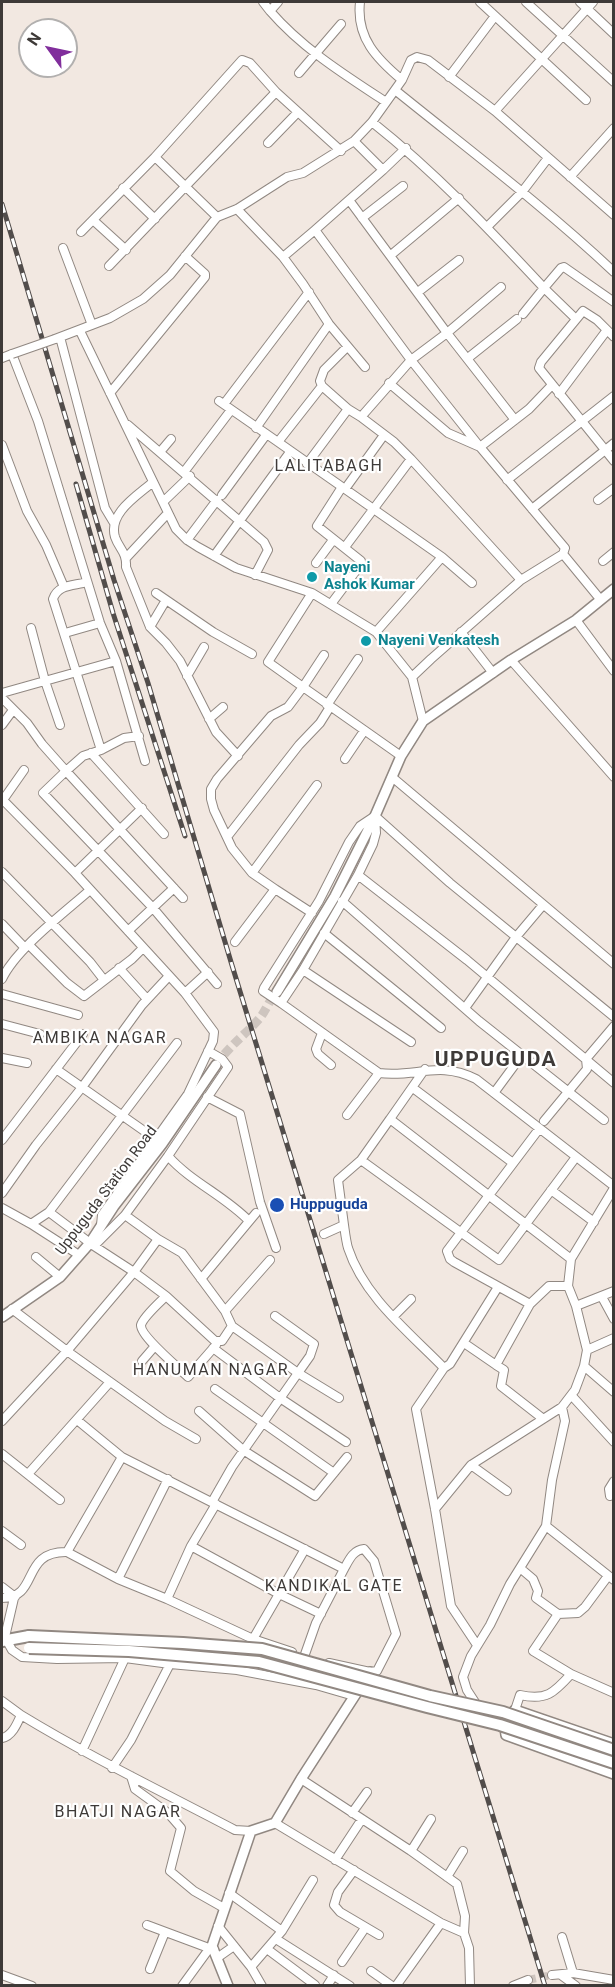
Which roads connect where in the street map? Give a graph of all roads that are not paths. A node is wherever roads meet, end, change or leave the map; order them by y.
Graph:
1 (263, 2) edge
2 (278, 2) edge
3 (360, 2) edge
4 (480, 2) edge
5 (526, 2) edge
6 (580, 2) edge
7 (590, 5) edge
8 (270, 11) junction
9 (495, 16) junction
10 (341, 24) dead end
11 (563, 34) junction
12 (613, 34) edge
13 (315, 54) junction
14 (543, 59) junction
15 (299, 73) dead end
16 (449, 77) junction
17 (402, 80) junction
18 (614, 82) edge
19 (395, 90) junction
20 (276, 92) junction
21 (586, 100) dead end
22 (386, 102) junction
23 (495, 111) junction
24 (298, 112) junction
25 (372, 122) junction
26 (612, 133) edge
27 (354, 141) junction
28 (268, 143) dead end
29 (406, 148) junction
30 (341, 151) junction
31 (154, 157) junction
32 (548, 158) junction
33 (383, 170) junction
34 (570, 177) junction
35 (402, 186) dead end
36 (123, 188) junction
37 (186, 188) junction
38 (522, 192) junction
39 (459, 198) junction
40 (349, 200) junction
41 (237, 209) junction
42 (614, 215) edge
43 (217, 217) junction
44 (362, 218) junction
45 (155, 219) junction
46 (93, 220) junction
47 (488, 226) junction
48 (315, 230) junction
49 (81, 232) dead end
50 (63, 248) dead end
51 (126, 250) junction
52 (390, 255) junction
53 (185, 256) junction
54 (283, 257) junction
55 (459, 260) dead end
56 (109, 266) dead end
57 (614, 272) edge
58 (501, 287) dead end
59 (544, 288) junction
60 (309, 292) junction
61 (418, 292) junction
62 (614, 302) edge
63 (576, 320) junction
64 (329, 324) junction
65 (92, 325) junction
66 (80, 331) junction
67 (447, 333) junction
68 (610, 334) edge
69 (57, 338) junction
70 (347, 347) junction
71 (12, 354) junction
72 (2, 358) edge
73 (468, 358) junction
74 (411, 360) junction
75 (365, 367) dead end
76 (389, 383) junction
77 (552, 385) junction
78 (322, 386) junction
79 (110, 393) junction
80 (559, 394) junction
81 (614, 396) edge
82 (348, 409) junction
83 (231, 410) junction
84 (361, 417) junction
85 (515, 420) junction
86 (124, 422) junction
87 (581, 423) junction
88 (256, 428) junction
89 (266, 435) junction
90 (384, 435) junction
91 (171, 439) dead end
92 (278, 442) junction
93 (614, 443) edge
94 (480, 447) junction
95 (2, 450) edge
96 (604, 450) junction
97 (160, 452) junction
98 (290, 452) junction
99 (411, 459) junction
100 (614, 461) edge
101 (307, 464) junction
102 (187, 474) junction
103 (507, 480) junction
104 (153, 482) junction
105 (344, 488) junction
106 (614, 488) edge
107 (220, 498) junction
108 (598, 500) dead end
109 (163, 502) junction
110 (375, 508) junction
111 (532, 509) junction
112 (168, 513) junction
113 (240, 520) junction
114 (114, 523) junction
115 (187, 540) junction
116 (333, 540) junction
117 (345, 547) junction
118 (614, 552) edge
119 (563, 554) junction
120 (214, 556) junction
121 (442, 557) junction
122 (126, 558) junction
123 (603, 561) dead end
124 (316, 563) dead end
125 (255, 575) junction
126 (521, 580) junction
127 (87, 582) junction
128 (472, 583) dead end
129 (64, 587) junction
130 (614, 589) edge
131 (156, 593) dead end
132 (312, 593) junction
133 (600, 599) junction
134 (166, 600) junction
135 (331, 604) junction
136 (576, 620) junction
137 (100, 623) junction
138 (150, 627) junction
139 (31, 628) dead end
140 (376, 632) junction
141 (461, 632) junction
142 (65, 633) junction
143 (204, 647) dead end
144 (252, 654) dead end
145 (324, 655) dead end
146 (358, 659) dead end
147 (511, 660) junction
148 (116, 661) junction
149 (614, 671) edge
150 (78, 673) junction
151 (493, 673) junction
152 (187, 676) junction
153 (412, 677) junction
154 (45, 681) junction
155 (303, 687) junction
156 (2, 693) edge
157 (2, 698) edge
158 (328, 706) junction
159 (223, 707) dead end
160 (13, 710) junction
161 (208, 719) junction
162 (423, 721) junction
163 (2, 725) edge
164 (60, 725) dead end
165 (364, 731) junction
166 (139, 736) junction
167 (102, 750) junction
168 (91, 753) junction
169 (238, 756) junction
170 (401, 756) junction
171 (345, 759) dead end
172 (145, 761) dead end
173 (24, 770) dead end
174 (66, 771) junction
175 (392, 777) junction
176 (614, 777) edge
177 (317, 785) dead end
178 (2, 800) edge
179 (142, 808) junction
180 (375, 816) junction
181 (121, 829) junction
182 (164, 834) dead end
183 (227, 837) junction
184 (98, 851) junction
185 (2, 872) edge
186 (75, 873) junction
187 (252, 873) junction
188 (358, 875) junction
189 (174, 888) junction
190 (274, 888) junction
191 (90, 890) junction
192 (183, 898) dead end
193 (342, 902) junction
194 (543, 905) junction
195 (153, 908) junction
196 (312, 913) junction
197 (53, 923) junction
198 (2, 924) edge
199 (128, 932) junction
200 (324, 933) junction
201 (516, 937) junction
202 (235, 942) dead end
203 (27, 946) junction
204 (143, 948) junction
205 (614, 964) edge
206 (4, 968) edge
207 (119, 968) junction
208 (303, 969) junction
209 (208, 972) junction
210 (169, 976) junction
211 (487, 977) junction
212 (2, 979) edge
213 (104, 980) junction
214 (217, 984) dead end
215 (278, 992) tunnel mouth
216 (185, 993) junction
217 (2, 994) edge
218 (147, 999) junction
219 (280, 1003) junction
220 (465, 1008) junction
221 (78, 1015) dead end
222 (614, 1017) edge
223 (2, 1024) edge
224 (614, 1026) edge
225 (441, 1028) dead end
226 (322, 1033) junction
227 (40, 1034) dead end
228 (83, 1034) dead end
229 (411, 1042) dead end
230 (177, 1043) dead end
231 (208, 1051) junction
232 (522, 1054) junction
233 (2, 1058) edge
234 (586, 1059) junction
235 (27, 1063) dead end
236 (216, 1065) tunnel mouth
237 (331, 1065) dead end
238 (56, 1069) junction
239 (425, 1070) junction
240 (380, 1073) junction
241 (614, 1083) edge
242 (83, 1086) junction
243 (413, 1088) junction
244 (568, 1092) junction
245 (494, 1093) junction
246 (207, 1097) junction
247 (347, 1115) dead end
248 (121, 1116) junction
249 (390, 1119) junction
250 (604, 1120) dead end
251 (541, 1125) junction
252 (2, 1140) edge
253 (157, 1140) junction
254 (168, 1156) junction
255 (576, 1157) junction
256 (362, 1160) junction
257 (513, 1163) junction
258 (614, 1187) edge
259 (551, 1190) junction
260 (2, 1193) edge
261 (489, 1196) junction
262 (2, 1208) edge
263 (49, 1212) junction
264 (256, 1213) dead end
265 (125, 1215) junction
266 (249, 1221) junction
267 (594, 1222) junction
268 (31, 1224) junction
269 (525, 1224) junction
270 (344, 1225) junction
271 (101, 1226) junction
272 (461, 1232) junction
273 (324, 1234) dead end
274 (158, 1239) junction
275 (92, 1244) junction
276 (276, 1248) dead end
277 (79, 1255) junction
278 (36, 1257) dead end
279 (571, 1259) junction
280 (270, 1260) dead end
281 (134, 1272) junction
282 (60, 1276) junction
283 (201, 1279) junction
284 (498, 1287) junction
285 (568, 1287) junction
286 (614, 1291) edge
287 (165, 1296) junction
288 (602, 1297) junction
289 (411, 1299) dead end
290 (530, 1304) junction
291 (576, 1305) junction
292 (12, 1309) junction
293 (225, 1311) junction
294 (275, 1316) dead end
295 (394, 1316) junction
296 (2, 1317) edge
297 (614, 1319) edge
298 (232, 1326) junction
299 (614, 1338) edge
300 (222, 1341) junction
301 (464, 1344) junction
302 (155, 1346) junction
303 (213, 1348) junction
304 (587, 1350) junction
305 (67, 1351) junction
306 (142, 1361) dead end
307 (496, 1365) junction
308 (584, 1366) junction
309 (444, 1368) junction
310 (298, 1373) junction
311 (188, 1377) junction
312 (110, 1382) junction
313 (181, 1385) dead end
314 (215, 1389) dead end
315 (614, 1392) edge
316 (572, 1396) junction
317 (280, 1398) junction
318 (339, 1398) dead end
319 (562, 1407) junction
320 (199, 1411) dead end
321 (542, 1418) junction
322 (77, 1420) junction
323 (2, 1421) edge
324 (262, 1423) junction
325 (196, 1439) dead end
326 (346, 1442) dead end
327 (614, 1442) edge
328 (243, 1450) junction
329 (2, 1454) edge
330 (122, 1456) junction
331 (347, 1457) dead end
332 (471, 1465) junction
333 (333, 1473) junction
334 (28, 1474) junction
335 (168, 1479) junction
336 (614, 1481) edge
337 (507, 1491) dead end
338 (610, 1496) dead end
339 (60, 1500) dead end
340 (214, 1503) junction
341 (435, 1509) junction
342 (546, 1526) junction
343 (2, 1531) edge
344 (21, 1545) dead end
345 (191, 1546) junction
346 (305, 1549) junction
347 (67, 1552) junction
348 (520, 1568) junction
349 (344, 1569) junction
350 (610, 1578) edge
351 (118, 1579) junction
352 (2, 1587) edge
353 (279, 1594) junction
354 (14, 1597) junction
355 (2, 1598) edge
356 (167, 1599) junction
357 (321, 1614) junction
358 (558, 1614) junction
359 (253, 1639) junction
360 (4, 1641) edge
361 (477, 1645) junction
362 (304, 1656) junction
363 (125, 1658) junction
364 (170, 1664) junction
365 (370, 1672) junction
366 (571, 1674) junction
367 (614, 1693) edge
368 (354, 1696) junction
369 (2, 1701) edge
370 (515, 1710) junction
371 (21, 1715) junction
372 (506, 1735) junction
373 (2, 1738) edge
374 (614, 1744) edge
375 (614, 1750) edge
376 (82, 1751) junction
377 (614, 1763) edge
378 (112, 1768) junction
379 (614, 1774) edge
380 (131, 1776) junction
381 (301, 1779) junction
382 (367, 1792) dead end
383 (352, 1813) junction
384 (362, 1819) junction
385 (431, 1819) dead end
386 (275, 1824) junction
387 (251, 1831) junction
388 (411, 1851) junction
389 (463, 1851) dead end
390 (335, 1860) junction
391 (354, 1870) junction
392 (447, 1877) junction
393 (313, 1880) dead end
394 (229, 1893) junction
395 (224, 1908) junction
396 (441, 1923) junction
397 (147, 1925) dead end
398 (218, 1926) junction
399 (365, 1928) junction
400 (282, 1931) junction
401 (165, 1932) junction
402 (464, 1933) junction
403 (378, 1935) dead end
404 (562, 1936) dead end
405 (276, 1939) junction
406 (234, 1946) junction
407 (267, 1949) junction
408 (213, 1953) junction
409 (342, 1962) dead end
410 (251, 1967) junction
411 (150, 1969) dead end
412 (372, 1971) dead end
413 (573, 1973) junction
414 (2, 1975) edge
415 (334, 1975) junction
416 (528, 1980) dead end
417 (614, 1980) edge
418 (315, 1985) edge
419 (32, 1986) edge
420 (182, 1986) edge
421 (228, 1986) edge
422 (262, 1986) edge
423 (327, 1986) edge
424 (351, 1986) edge
425 (394, 1986) edge
426 (470, 1986) edge
427 (513, 1986) edge
428 (576, 1986) edge

1 - 8 street
2 - 8 street
3 - 17 street
4 - 9 street
5 - 11 street
6 - 7 street
7 - 11 street
7 - 12 street
8 - 13 street
9 - 14 street
9 - 16 street
10 - 13 street
11 - 14 street
11 - 18 street
13 - 15 street
13 - 22 street
14 - 21 street
14 - 23 street
16 - 17 street
16 - 23 street
17 - 19 street
19 - 22 street
19 - 38 street
20 - 24 street
20 - 31 street
20 - 37 street
22 - 25 street
23 - 32 street
24 - 28 street
24 - 30 street
25 - 27 street
25 - 29 street
26 - 34 street
27 - 30 street
27 - 33 street
29 - 33 street
29 - 39 street
30 - 41 street
31 - 36 street
31 - 37 street
32 - 34 street
32 - 38 street
33 - 40 street
34 - 42 street
35 - 44 street
36 - 45 street
36 - 46 street
37 - 43 street
37 - 45 street
38 - 47 street
38 - 57 street
39 - 47 street
39 - 52 street
40 - 44 street
40 - 48 street
41 - 43 street
41 - 54 street
43 - 53 street
44 - 52 street
45 - 51 street
46 - 49 street
46 - 51 street
47 - 59 street
48 - 54 street
48 - 74 street
50 - 65 street
51 - 56 street
52 - 61 street
53 - 65 street
53 - 79 street
54 - 60 street
55 - 61 street
58 - 67 street
59 - 62 street
59 - 63 street
59 - 73 street
60 - 64 street
60 - 83 street
61 - 67 street
63 - 68 street
63 - 77 street
64 - 70 street
64 - 88 street
65 - 66 street
66 - 69 street
66 - 79 street
67 - 73 street
67 - 74 street
68 - 80 street
69 - 71 street, bridge
69 - 114 street
70 - 75 street
70 - 78 street
71 - 72 street
71 - 127 street
73 - 85 street
74 - 76 street
74 - 94 street
76 - 84 street
76 - 94 street
77 - 80 street
77 - 85 street
78 - 82 street
78 - 92 street
79 - 86 street
80 - 87 street
81 - 87 street
82 - 84 street
82 - 101 street
83 - 88 street
83 - 102 street
84 - 90 street
85 - 94 street
86 - 97 street
86 - 104 street
87 - 96 street
87 - 103 street
88 - 89 street
89 - 92 street
89 - 107 street
90 - 99 street
90 - 105 street
91 - 97 street
92 - 98 street
93 - 96 street
94 - 103 street
95 - 129 street
96 - 100 street
96 - 111 street
97 - 102 street
98 - 101 street
98 - 113 street
99 - 110 street
99 - 126 street
101 - 105 street
102 - 107 street
102 - 109 street
103 - 111 street
104 - 109 street
104 - 114 street
105 - 110 street
105 - 116 street
106 - 108 street
107 - 113 street
107 - 115 street
109 - 112 street
110 - 117 street
110 - 121 street
111 - 119 street
112 - 115 street
112 - 122 street
113 - 120 street
113 - 125 street
114 - 122 street
115 - 120 street
116 - 117 street
116 - 124 street
117 - 135 street
118 - 123 street
119 - 126 street
119 - 133 street
120 - 125 street
121 - 128 street
121 - 140 street
122 - 138 street
125 - 132 street
126 - 141 street
127 - 129 street
127 - 137 street
129 - 142 street
130 - 133 street
131 - 134 street
132 - 135 street
132 - 155 street
133 - 136 street
134 - 138 street
134 - 144 street
135 - 140 street
136 - 147 street
136 - 149 street
137 - 142 street
137 - 148 street
138 - 152 street
139 - 154 street
140 - 153 street
141 - 151 street
141 - 153 street
142 - 150 street
143 - 152 street
145 - 155 street
146 - 158 street
147 - 151 street
147 - 176 street
148 - 150 street
148 - 166 street
150 - 154 street
150 - 167 street
151 - 162 street
152 - 161 street
153 - 162 street
154 - 156 street
154 - 164 street
155 - 158 street
155 - 169 street
157 - 160 street
158 - 165 street
158 - 183 street
159 - 161 street
160 - 163 street
160 - 174 street
161 - 169 street
162 - 170 street
165 - 170 street
165 - 171 street
166 - 167 street
166 - 172 street
167 - 168 street
168 - 174 street
168 - 179 street
169 - 183 street
170 - 175 street
173 - 178 street
174 - 181 street
174 - 184 street
175 - 180 street
175 - 194 street
177 - 187 street
178 - 186 street
179 - 181 street
179 - 182 street
180 - 188 street
180 - 196 street
180 - 201 street
180 - 215 street
181 - 184 street
181 - 189 street
183 - 187 street
184 - 186 street
184 - 195 street
185 - 197 street
186 - 191 street
187 - 190 street
188 - 193 street
188 - 211 street
189 - 192 street
189 - 195 street
190 - 196 street
190 - 202 street
191 - 197 street
191 - 199 street
193 - 200 street
193 - 220 street
194 - 201 street
194 - 205 street
195 - 199 street
195 - 209 street
196 - 219 street
197 - 203 street
197 - 213 street
198 - 203 street
199 - 204 street
200 - 208 street
200 - 225 street
201 - 211 street
201 - 222 street
203 - 206 street
203 - 213 street
204 - 207 street
204 - 210 street
206 - 212 street
207 - 213 street
207 - 218 street
208 - 219 street
208 - 229 street
209 - 214 street
209 - 216 street
210 - 216 street
210 - 218 street
211 - 220 street
211 - 234 street
216 - 231 street
217 - 221 street
218 - 242 street
219 - 226 street
220 - 232 street
223 - 227 street
224 - 234 street
226 - 237 street
226 - 240 street
228 - 238 street
230 - 248 street
231 - 246 street
231 - 253 street
232 - 244 street
232 - 245 street
233 - 235 street
234 - 241 street
234 - 244 street
236 - 271 street, Uppuguda Station Road
238 - 242 street
238 - 252 street
239 - 240 street
239 - 243 street
239 - 245 street
240 - 247 street
242 - 248 street
242 - 260 street
243 - 249 street
243 - 257 street
244 - 250 street
244 - 251 street
245 - 251 street
246 - 254 street
246 - 276 street
248 - 253 street
248 - 263 street
249 - 256 street
249 - 261 street
251 - 255 street
251 - 257 street
253 - 271 street
254 - 265 street
254 - 266 street
255 - 258 street
255 - 259 street
256 - 270 street
256 - 272 street
257 - 261 street
258 - 267 street
259 - 267 street
259 - 269 street
261 - 269 street
261 - 272 street
262 - 268 street
263 - 268 street
263 - 275 street
264 - 266 street
265 - 274 street
265 - 275 street
266 - 283 street
267 - 279 street
268 - 277 street
269 - 272 street
269 - 279 street
270 - 273 street
270 - 295 street
271 - 275 street, Uppuguda Station Road
272 - 284 street
274 - 281 street
274 - 283 street
275 - 277 street, Uppuguda Station Road
275 - 281 street
277 - 282 street, Uppuguda Station Road
278 - 282 street
279 - 285 street
280 - 293 street
281 - 287 street
281 - 305 street
282 - 292 street, Uppuguda Station Road
283 - 293 street
284 - 290 street
284 - 301 street
285 - 290 street
285 - 291 street
286 - 288 street
287 - 300 street
287 - 302 street
288 - 291 street
288 - 297 street
289 - 295 street
290 - 307 street
291 - 304 street
292 - 296 street, Uppuguda Station Road
292 - 305 street
293 - 298 street
294 - 310 street
295 - 309 street
298 - 300 street
298 - 310 street
299 - 304 street
300 - 303 street
301 - 307 street
301 - 309 street
302 - 306 street
302 - 311 street
303 - 311 street
303 - 317 street
304 - 308 street
305 - 312 street
305 - 323 street
307 - 321 street
308 - 315 street
308 - 316 street
309 - 341 street
310 - 317 street
310 - 318 street
311 - 313 street
312 - 322 street
312 - 325 street
314 - 324 street
316 - 319 street
316 - 327 street
317 - 324 street
317 - 326 street
319 - 321 street
319 - 342 street
320 - 328 street
321 - 332 street
322 - 330 street
322 - 334 street
324 - 328 street
324 - 333 street
328 - 333 street
328 - 340 street
329 - 334 street
330 - 335 street
330 - 347 street
331 - 333 street
332 - 337 street
332 - 341 street
334 - 339 street
335 - 340 street
335 - 351 street
336 - 338 street
340 - 345 street
340 - 346 street
341 - 361 street
342 - 348 street
342 - 350 street
343 - 344 street
345 - 353 street
345 - 356 street
346 - 349 street
346 - 353 street
347 - 351 street
347 - 354 street
348 - 358 street
348 - 361 street
349 - 357 street
349 - 365 street
350 - 358 street
351 - 356 street
352 - 354 street
353 - 357 street
353 - 359 street
354 - 355 street
354 - 360 street
356 - 359 street
357 - 362 street
358 - 366 street
359 - 362 street
360 - 363 street
360 - 375 main road, bridge
360 - 377 main road, bridge
361 - 372 street
362 - 365 street
363 - 364 street
363 - 376 street
364 - 368 street
364 - 378 street
365 - 368 street
366 - 367 street
366 - 370 street
368 - 381 street
369 - 371 street
370 - 372 street
370 - 374 street
371 - 373 street
371 - 376 street
372 - 379 street
376 - 378 street
378 - 380 street
380 - 387 street
380 - 395 street
381 - 383 street
381 - 386 street
382 - 383 street
383 - 384 street
384 - 388 street
384 - 390 street
385 - 388 street
386 - 387 street
386 - 390 street
387 - 394 street
388 - 392 street
389 - 392 street
390 - 391 street
391 - 396 street
391 - 399 street
392 - 402 street
393 - 400 street
394 - 395 street
394 - 400 street
395 - 398 street
396 - 402 street
396 - 425 street
397 - 401 street
398 - 406 street
398 - 408 street
399 - 403 street
399 - 409 street
400 - 405 street
401 - 408 street
401 - 411 street
402 - 426 street
404 - 413 street
405 - 407 street
405 - 415 street
406 - 408 street
406 - 410 street
407 - 410 street
407 - 418 street
408 - 420 street
408 - 421 street
410 - 422 street
412 - 425 street
413 - 417 street
413 - 428 street
414 - 419 street
415 - 423 street
415 - 424 street
416 - 427 street

